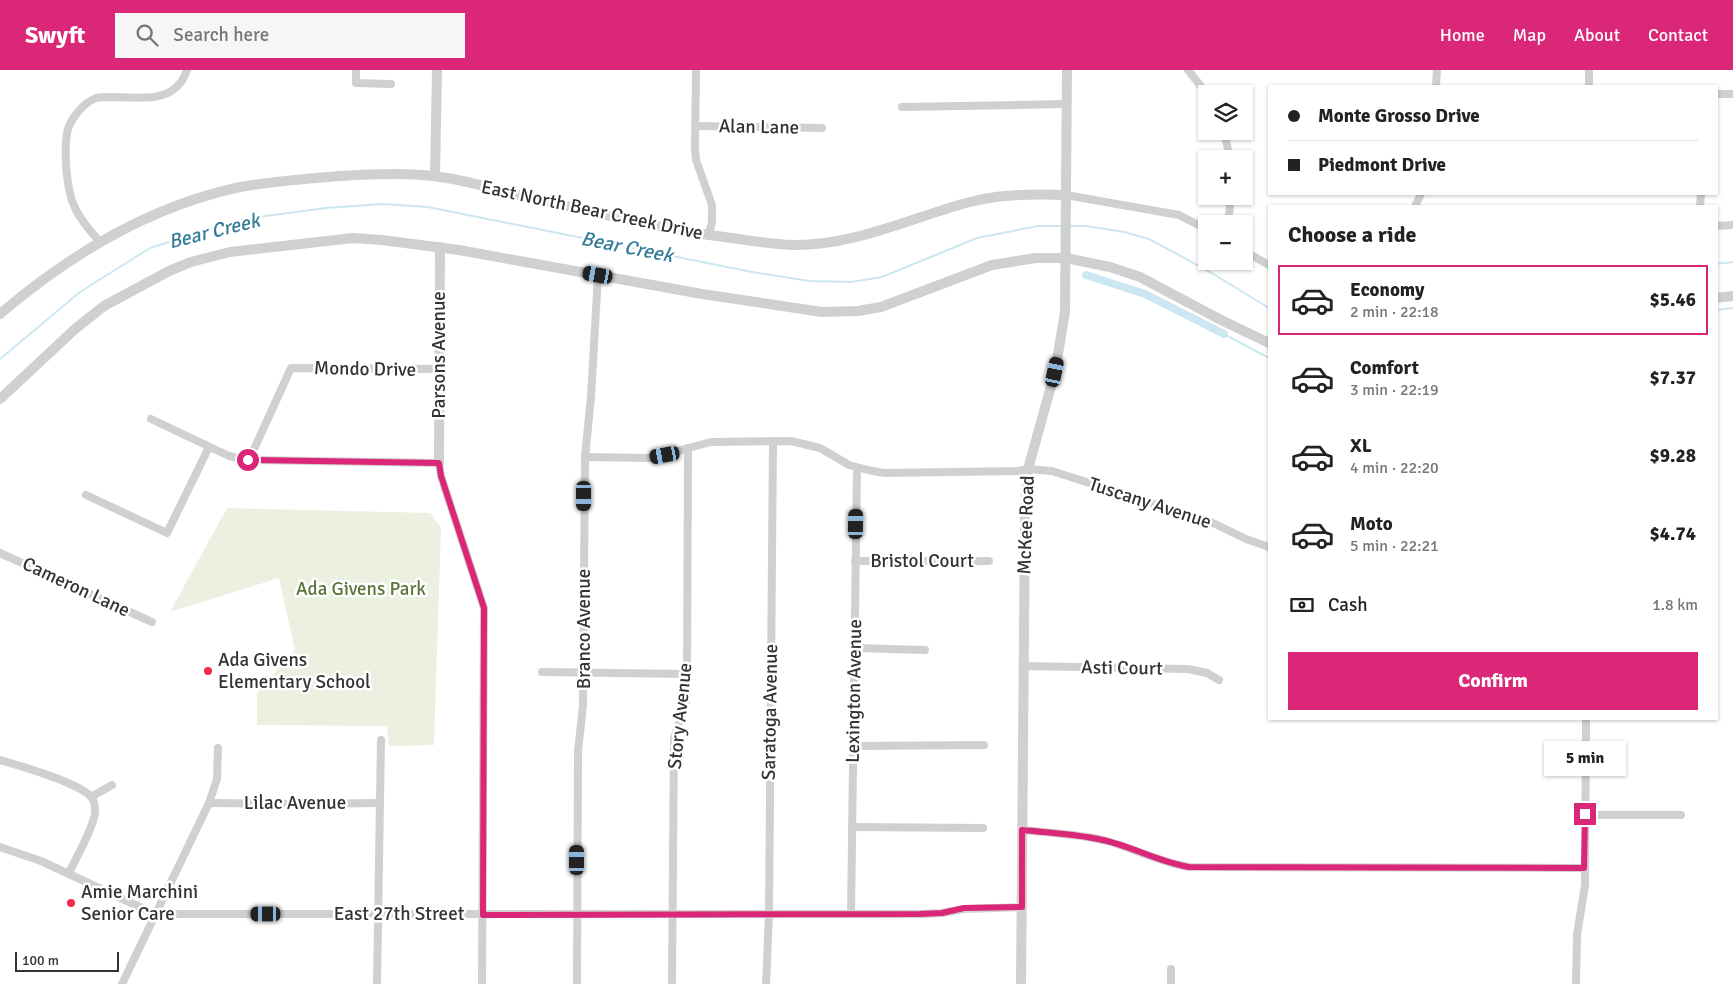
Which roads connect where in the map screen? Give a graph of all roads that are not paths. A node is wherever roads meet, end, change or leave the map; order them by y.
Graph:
1 (187, 70) edge
2 (356, 70) edge
3 (437, 70) edge
4 (696, 70) edge
5 (1067, 70) edge
6 (1188, 70) edge
7 (1437, 70) edge
8 (1589, 70) edge
9 (391, 84) dead end
10 (1200, 85) edge
11 (1436, 85) edge
12 (1589, 85) edge
13 (1718, 94) edge
14 (1733, 94) edge
15 (1066, 104) junction
16 (902, 107) dead end
17 (695, 126) junction
18 (822, 128) dead end
19 (436, 176) junction
20 (1066, 200) junction
21 (1230, 205) edge
22 (1229, 215) dead end
23 (1198, 225) edge
24 (1733, 225) edge
25 (1718, 226) edge
26 (708, 236) junction
27 (100, 242) junction
28 (440, 247) junction
29 (1253, 256) edge
30 (1066, 258) junction
31 (1268, 264) edge
32 (598, 275) junction
33 (1733, 296) edge
34 (1718, 298) edge
35 (0, 314) edge
36 (1268, 343) edge
37 (440, 369) junction
38 (0, 399) edge
39 (151, 419) dead end
40 (772, 441) junction
41 (209, 447) junction
42 (688, 448) junction
43 (585, 457) junction
44 (248, 460) junction
45 (439, 463) junction
46 (857, 468) junction
47 (1028, 469) junction
48 (86, 495) dead end
49 (1268, 547) edge
50 (0, 553) edge
51 (855, 561) junction
52 (989, 561) dead end
53 (152, 622) dead end
54 (854, 648) junction
55 (925, 650) dead end
56 (1023, 666) junction
57 (542, 672) dead end
58 (584, 673) junction
59 (687, 674) junction
60 (1219, 680) dead end
61 (1586, 720) edge
62 (381, 740) dead end
63 (984, 745) dead end
64 (853, 746) junction
65 (218, 748) dead end
66 (0, 760) edge
67 (112, 785) dead end
68 (91, 797) junction
69 (209, 803) junction
70 (380, 803) junction
71 (1585, 814) junction
72 (1681, 815) dead end
73 (852, 827) junction
74 (983, 828) dead end
75 (1022, 830) junction
76 (0, 846) edge
77 (1584, 868) junction
78 (69, 873) junction
79 (1022, 907) junction
80 (155, 914) junction
81 (577, 914) junction
82 (673, 914) junction
83 (768, 914) junction
84 (851, 914) junction
85 (378, 915) junction
86 (483, 915) junction
87 (1171, 969) dead end
88 (122, 984) edge
89 (378, 984) edge
90 (482, 984) edge
91 (576, 984) edge
92 (672, 984) edge
93 (766, 984) edge
94 (1021, 984) edge
95 (1171, 984) edge
96 (1576, 984) edge

1 - 27 street
2 - 9 street
3 - 19 street
4 - 17 street
5 - 15 street, McKee Road
6 - 10 street
7 - 11 street
8 - 12 street
13 - 14 street
15 - 16 street
15 - 20 street, McKee Road
17 - 18 street, Alan Lane
17 - 26 street
19 - 26 street, East North Bear Creek Drive
19 - 27 street, East North Bear Creek Drive
20 - 23 street, East North Bear Creek Drive
20 - 26 street, East North Bear Creek Drive
20 - 30 street, McKee Road
21 - 22 street
24 - 25 street
27 - 35 street, East North Bear Creek Drive
28 - 32 street
28 - 37 street, Parsons Avenue
28 - 38 street
29 - 31 street
30 - 32 street
30 - 36 street
30 - 47 street, McKee Road
32 - 43 street, Branco Avenue
33 - 34 street
37 - 44 street, Mondo Drive
37 - 45 street, Parsons Avenue
39 - 41 street
40 - 42 street, Tuscany Avenue
40 - 46 street, Tuscany Avenue
40 - 83 street, Saratoga Avenue
41 - 44 street
41 - 48 street
42 - 43 street, Tuscany Avenue
42 - 59 street, Story Avenue
43 - 58 street, Branco Avenue
44 - 45 street
45 - 86 street
46 - 47 street, Tuscany Avenue
46 - 51 street, Lexington Avenue
47 - 49 street, Tuscany Avenue
47 - 56 street, McKee Road
50 - 53 street, Cameron Lane
51 - 52 street, Bristol Court
51 - 54 street, Lexington Avenue
54 - 55 street
54 - 64 street, Lexington Avenue
56 - 60 street, Asti Court
56 - 75 street, McKee Road
57 - 58 street
58 - 59 street
58 - 81 street, Branco Avenue
59 - 82 street, Story Avenue
61 - 71 street
62 - 70 street
63 - 64 street
64 - 73 street, Lexington Avenue
65 - 69 street
66 - 68 street
67 - 68 street
68 - 78 street
69 - 70 street, Lilac Avenue
69 - 80 street
70 - 85 street
71 - 72 street
71 - 77 street
73 - 74 street
73 - 84 street, Lexington Avenue
75 - 77 street
75 - 79 street, McKee Road
76 - 78 street, East 27th Street
77 - 96 street
78 - 80 street, East 27th Street
79 - 84 street, East 27th Street
79 - 94 street, McKee Road
80 - 85 street, East 27th Street
80 - 88 street
81 - 82 street, East 27th Street
81 - 86 street, East 27th Street
81 - 91 street, Branco Avenue
82 - 83 street, East 27th Street
82 - 92 street, Story Avenue
83 - 84 street, East 27th Street
83 - 93 street, Saratoga Avenue
85 - 86 street, East 27th Street
85 - 89 street
86 - 90 street
87 - 95 street

